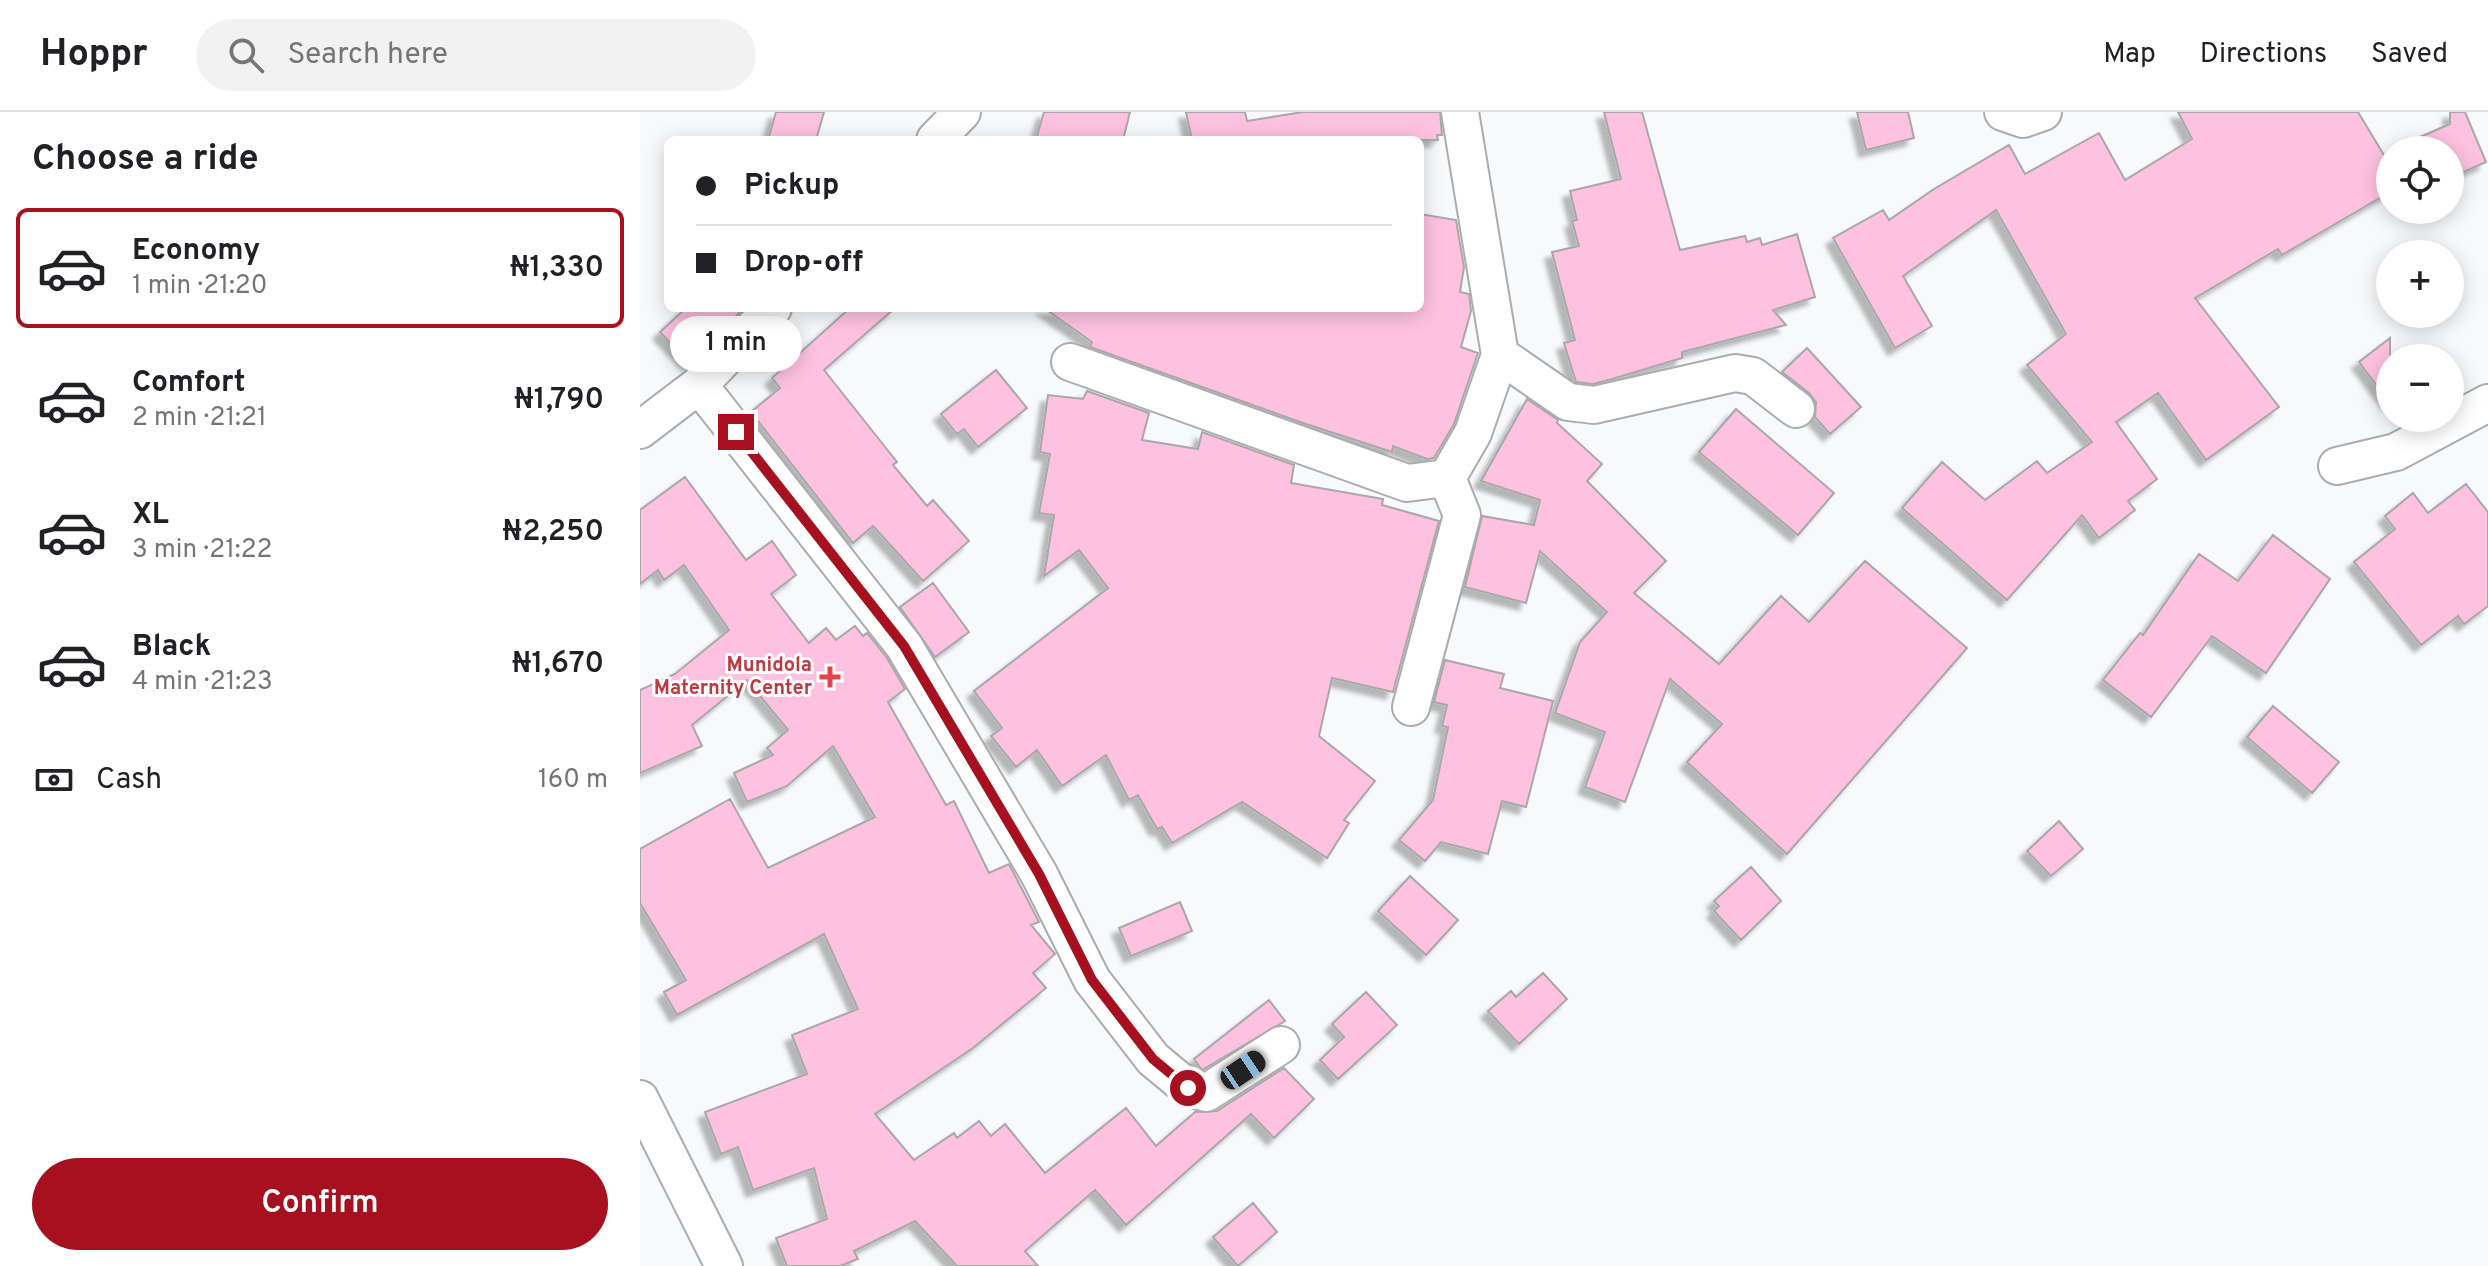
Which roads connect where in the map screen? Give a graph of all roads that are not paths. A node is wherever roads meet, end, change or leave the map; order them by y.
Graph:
1 (962, 112) edge
2 (1460, 112) edge
3 (2003, 112) edge
4 (2043, 112) edge
5 (939, 136) edge
6 (769, 312) edge
7 (1500, 355) junction
8 (1070, 362) dead end
9 (699, 385) junction
10 (2488, 403) edge
11 (1796, 409) dead end
12 (640, 430) edge
13 (2337, 466) dead end
14 (1447, 478) junction
15 (1411, 707) dead end
16 (1281, 1045) dead end
17 (640, 1099) edge
18 (724, 1266) edge

1 - 5 street
2 - 7 street
3 - 4 street
6 - 9 street
7 - 11 street
7 - 14 street
8 - 14 street
9 - 12 street
9 - 16 street
10 - 13 street
14 - 15 street
17 - 18 street

